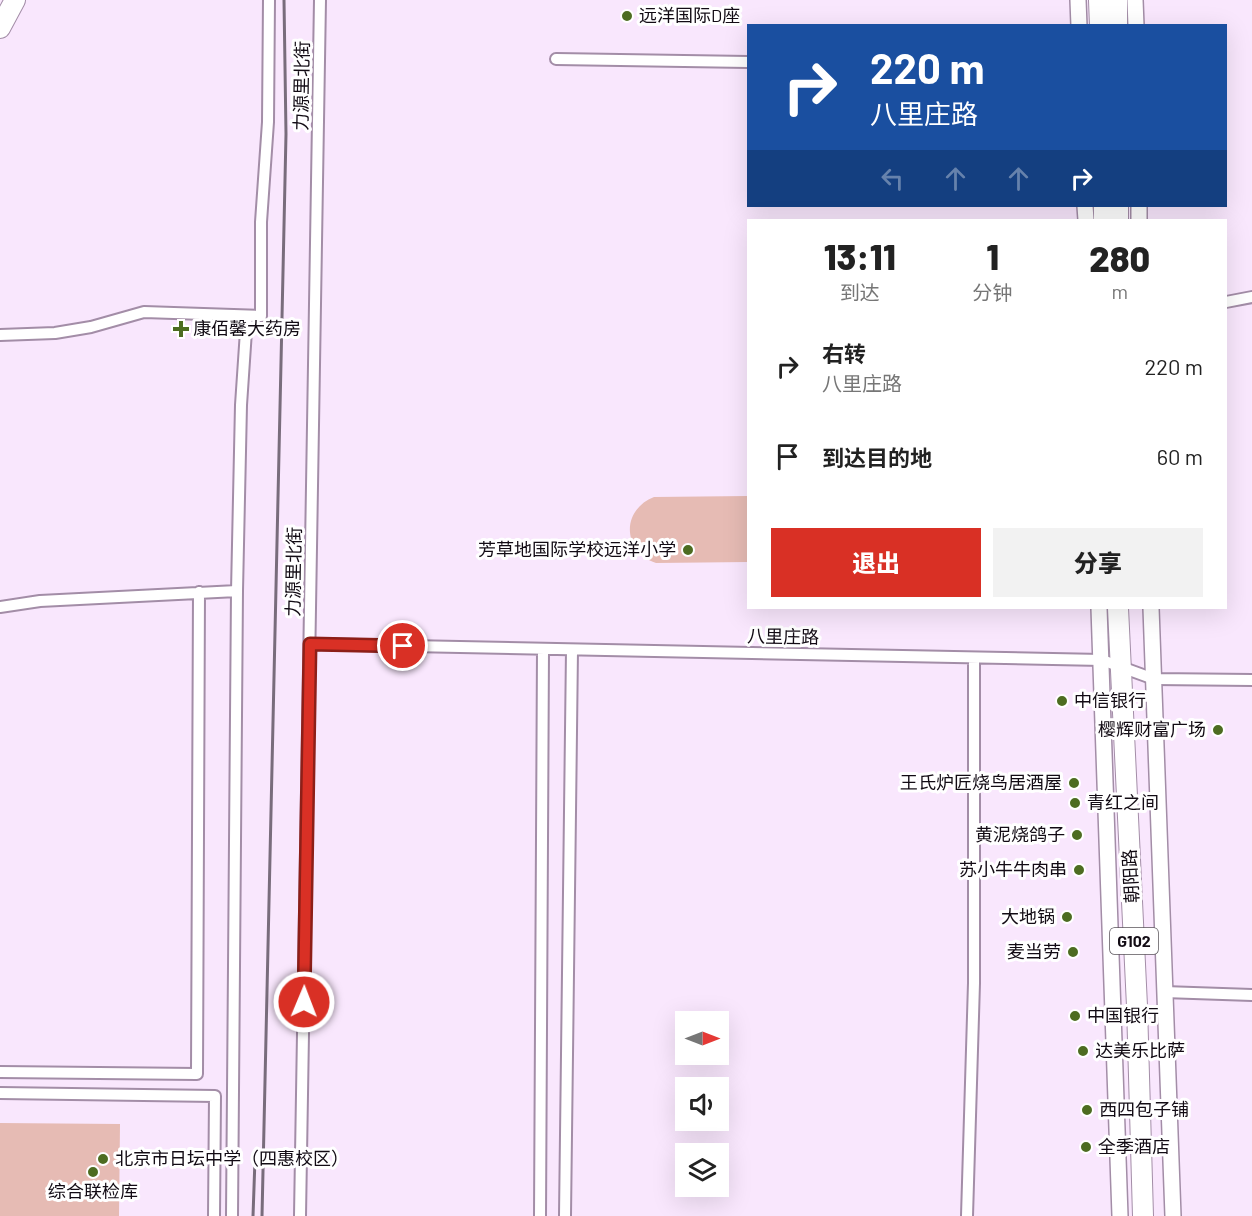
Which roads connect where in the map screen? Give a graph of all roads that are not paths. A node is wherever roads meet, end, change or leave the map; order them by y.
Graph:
1 (15, 0) edge
2 (269, 0) edge
3 (320, 0) edge
4 (1078, 0) edge
5 (1099, 0) edge
6 (1117, 0) edge
7 (1135, 0) edge
8 (1079, 24) edge
9 (1100, 24) edge
10 (1117, 24) edge
11 (1136, 24) edge
12 (0, 28) edge
13 (556, 60) dead end
14 (747, 62) edge
15 (1252, 297) edge
16 (1227, 302) edge
17 (247, 316) junction
18 (0, 335) edge
19 (237, 591) junction
20 (199, 592) junction
21 (0, 607) edge
22 (1099, 609) edge
23 (1118, 609) edge
24 (1131, 609) edge
25 (1151, 609) edge
26 (310, 644) junction
27 (543, 650) junction
28 (572, 650) junction
29 (974, 658) junction
30 (1119, 666) junction
31 (1154, 679) junction
32 (1252, 680) edge
33 (1164, 992) junction
34 (1252, 995) edge
35 (0, 1072) edge
36 (0, 1093) edge
37 (214, 1216) edge
38 (232, 1216) edge
39 (300, 1216) edge
40 (540, 1216) edge
41 (566, 1216) edge
42 (967, 1216) edge
43 (1120, 1216) edge
44 (1143, 1216) edge
45 (1155, 1216) edge
46 (1173, 1216) edge

1 - 12 highway
2 - 17 street
3 - 26 street, 力源里北街
4 - 8 street
5 - 9 highway
6 - 10 highway
7 - 11 street
13 - 14 street
15 - 16 street
17 - 18 street
17 - 19 street
19 - 20 street
19 - 38 street
20 - 21 street
20 - 35 street
22 - 30 street, 朝阳路
23 - 30 highway, 朝阳路 / G102
24 - 30 highway, 朝阳路 / G102
25 - 31 street, 朝阳路
26 - 27 street, 八里庄路
26 - 39 street, 力源里北街
27 - 28 street, 八里庄路
27 - 40 street
28 - 29 street, 八里庄路
28 - 41 street
29 - 30 street, 八里庄路
29 - 42 street
30 - 31 street, 八里庄路
30 - 43 street, 朝阳路
30 - 44 highway, 朝阳路 / G102
30 - 45 highway, 朝阳路 / G102
31 - 32 street, 八里庄路
31 - 33 street, 朝阳路
33 - 34 street
33 - 46 street, 朝阳路
36 - 37 street

